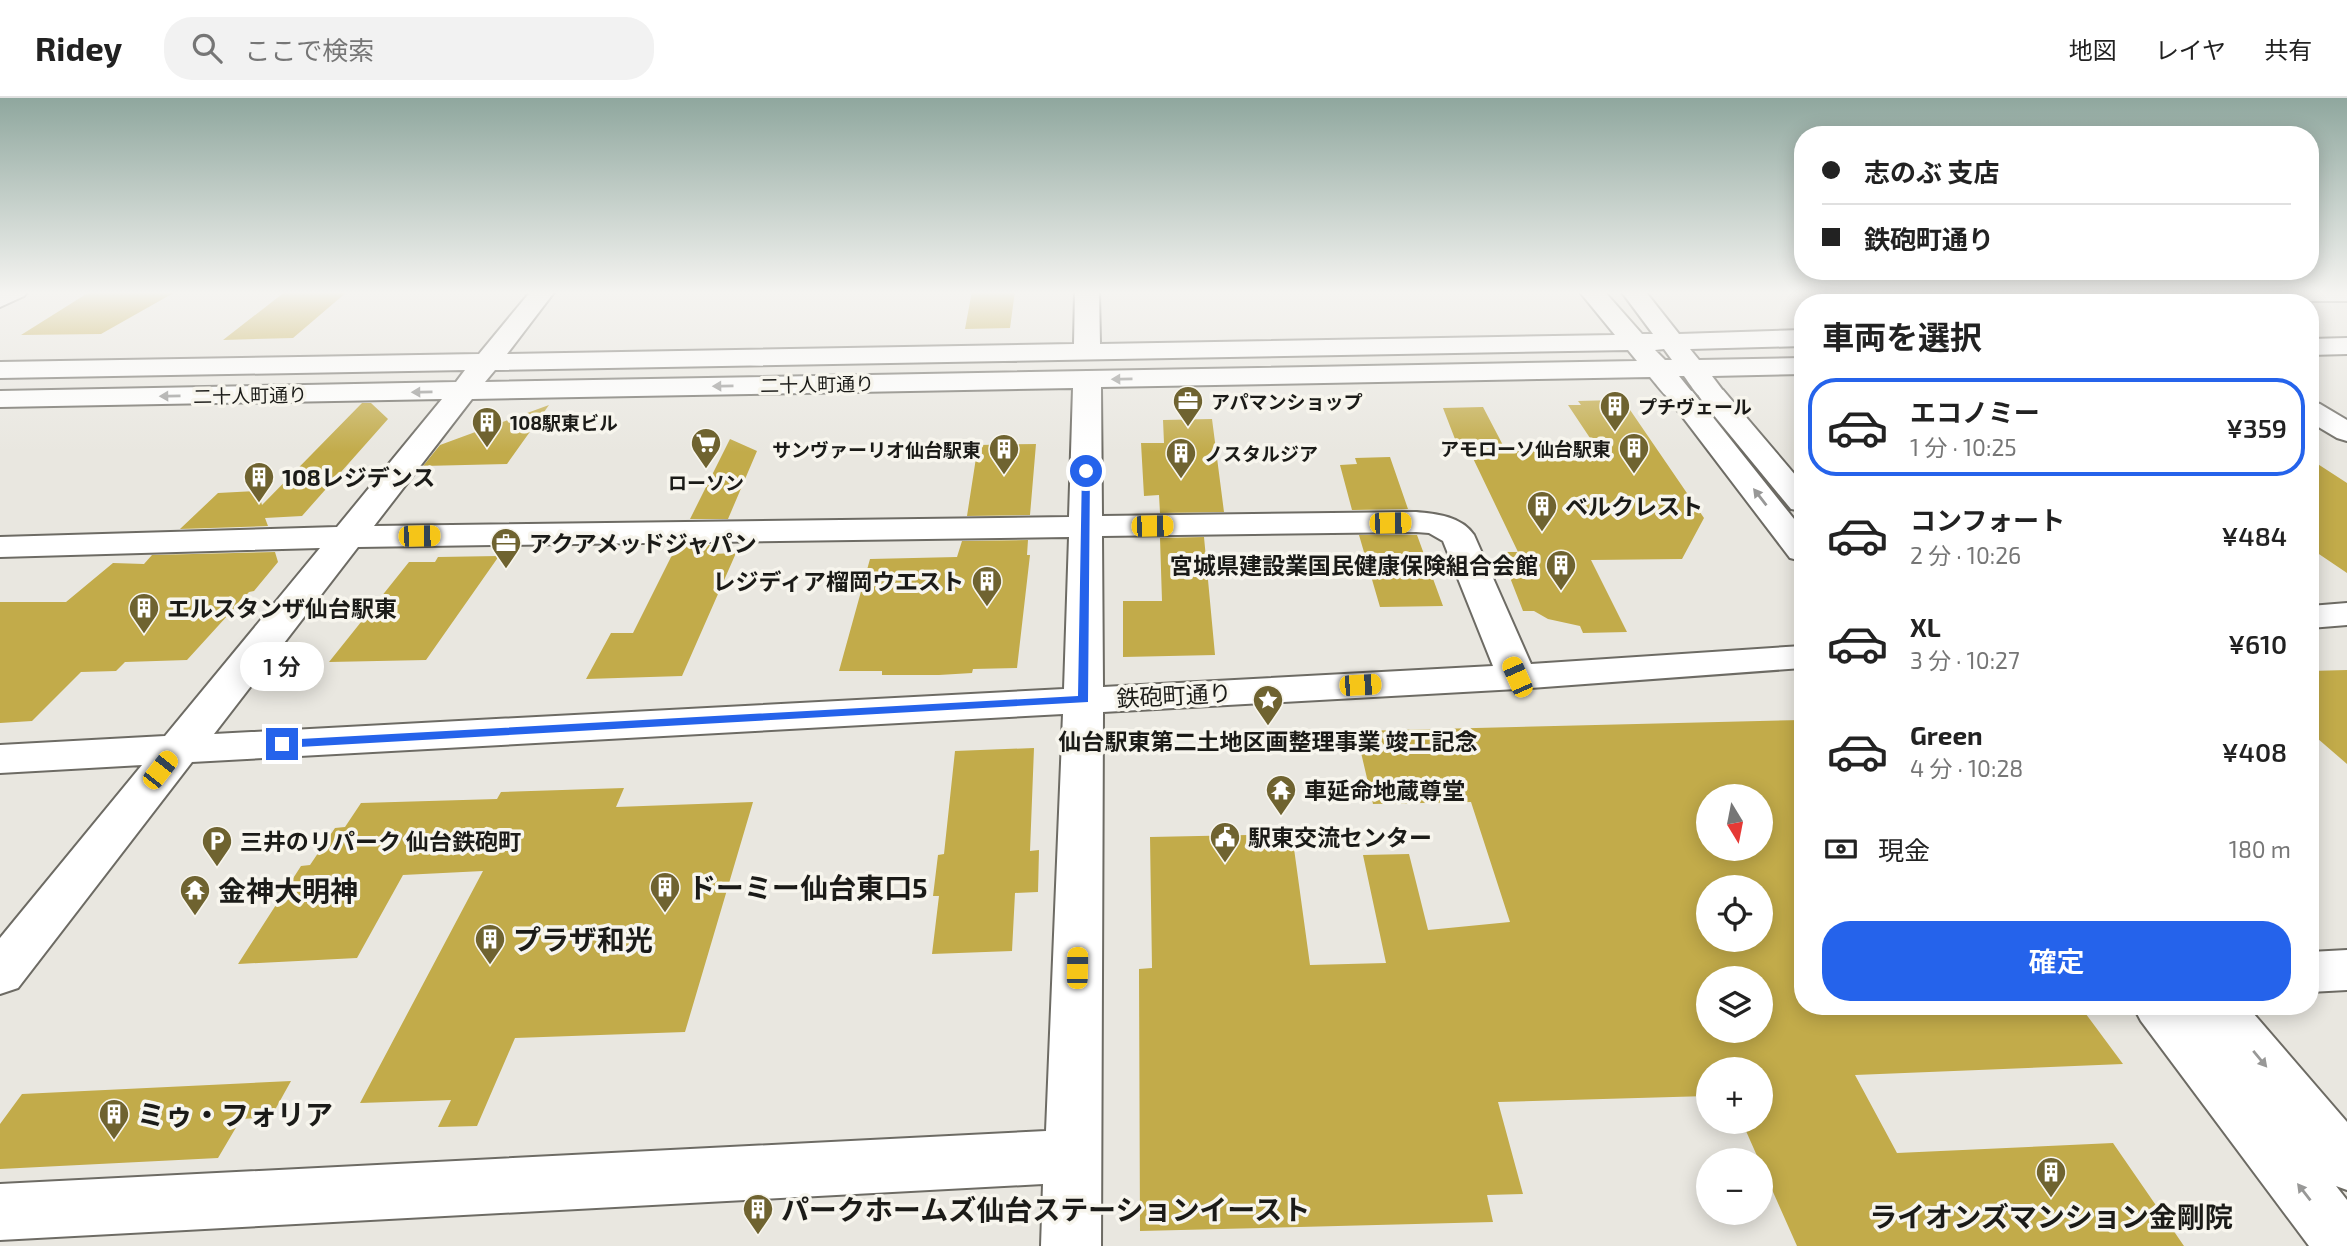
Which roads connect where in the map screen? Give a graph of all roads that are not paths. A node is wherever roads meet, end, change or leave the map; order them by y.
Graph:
1 (499, 345) edge
2 (1087, 345) edge
3 (1597, 345) edge
4 (1635, 345) edge
5 (1674, 345) edge
6 (2347, 346) edge
7 (2319, 348) edge
8 (485, 362) junction
9 (1087, 366) junction
10 (1794, 367) edge
11 (0, 370) edge
12 (1658, 370) junction
13 (1687, 383) junction
14 (461, 391) junction
15 (0, 399) edge
16 (2319, 415) edge
17 (2347, 432) edge
18 (1794, 492) edge
19 (1085, 526) junction
20 (346, 537) junction
21 (1794, 539) edge
22 (0, 547) edge
23 (2347, 614) edge
24 (2319, 616) edge
25 (1794, 658) edge
26 (1517, 677) junction
27 (1083, 700) junction
28 (176, 750) junction
29 (0, 759) edge
30 (2347, 970) edge
31 (2319, 972) edge
32 (0, 974) edge
33 (2166, 1015) edge
34 (2224, 1015) edge
35 (1072, 1156) junction
36 (2347, 1164) edge
37 (0, 1212) edge
38 (1071, 1246) edge
39 (2346, 1246) edge

1 - 8 street
2 - 9 street
3 - 9 street, 二十人町通り
4 - 12 street
5 - 13 street
6 - 7 street
8 - 9 street, 二十人町通り
8 - 11 street, 二十人町通り
8 - 14 street
12 -> 9 street, 二十人町通り
9 -> 14 street, 二十人町通り
9 - 19 street
10 - 13 street, 二十人町通り
12 - 13 street, 二十人町通り
13 - 18 street
21 -> 13 street
14 -> 15 street, 二十人町通り
14 - 20 street
16 - 17 street
19 - 20 street
19 - 26 street
19 - 27 street
20 - 22 street
20 - 28 street
23 - 24 street
25 - 26 street, 鉄砲町通り
26 - 27 street, 鉄砲町通り
27 - 28 street, 鉄砲町通り
27 - 35 street
28 - 29 street, 鉄砲町通り
28 - 32 street
30 - 31 street
39 -> 33 street
34 -> 36 street
35 - 37 street
35 - 38 street

